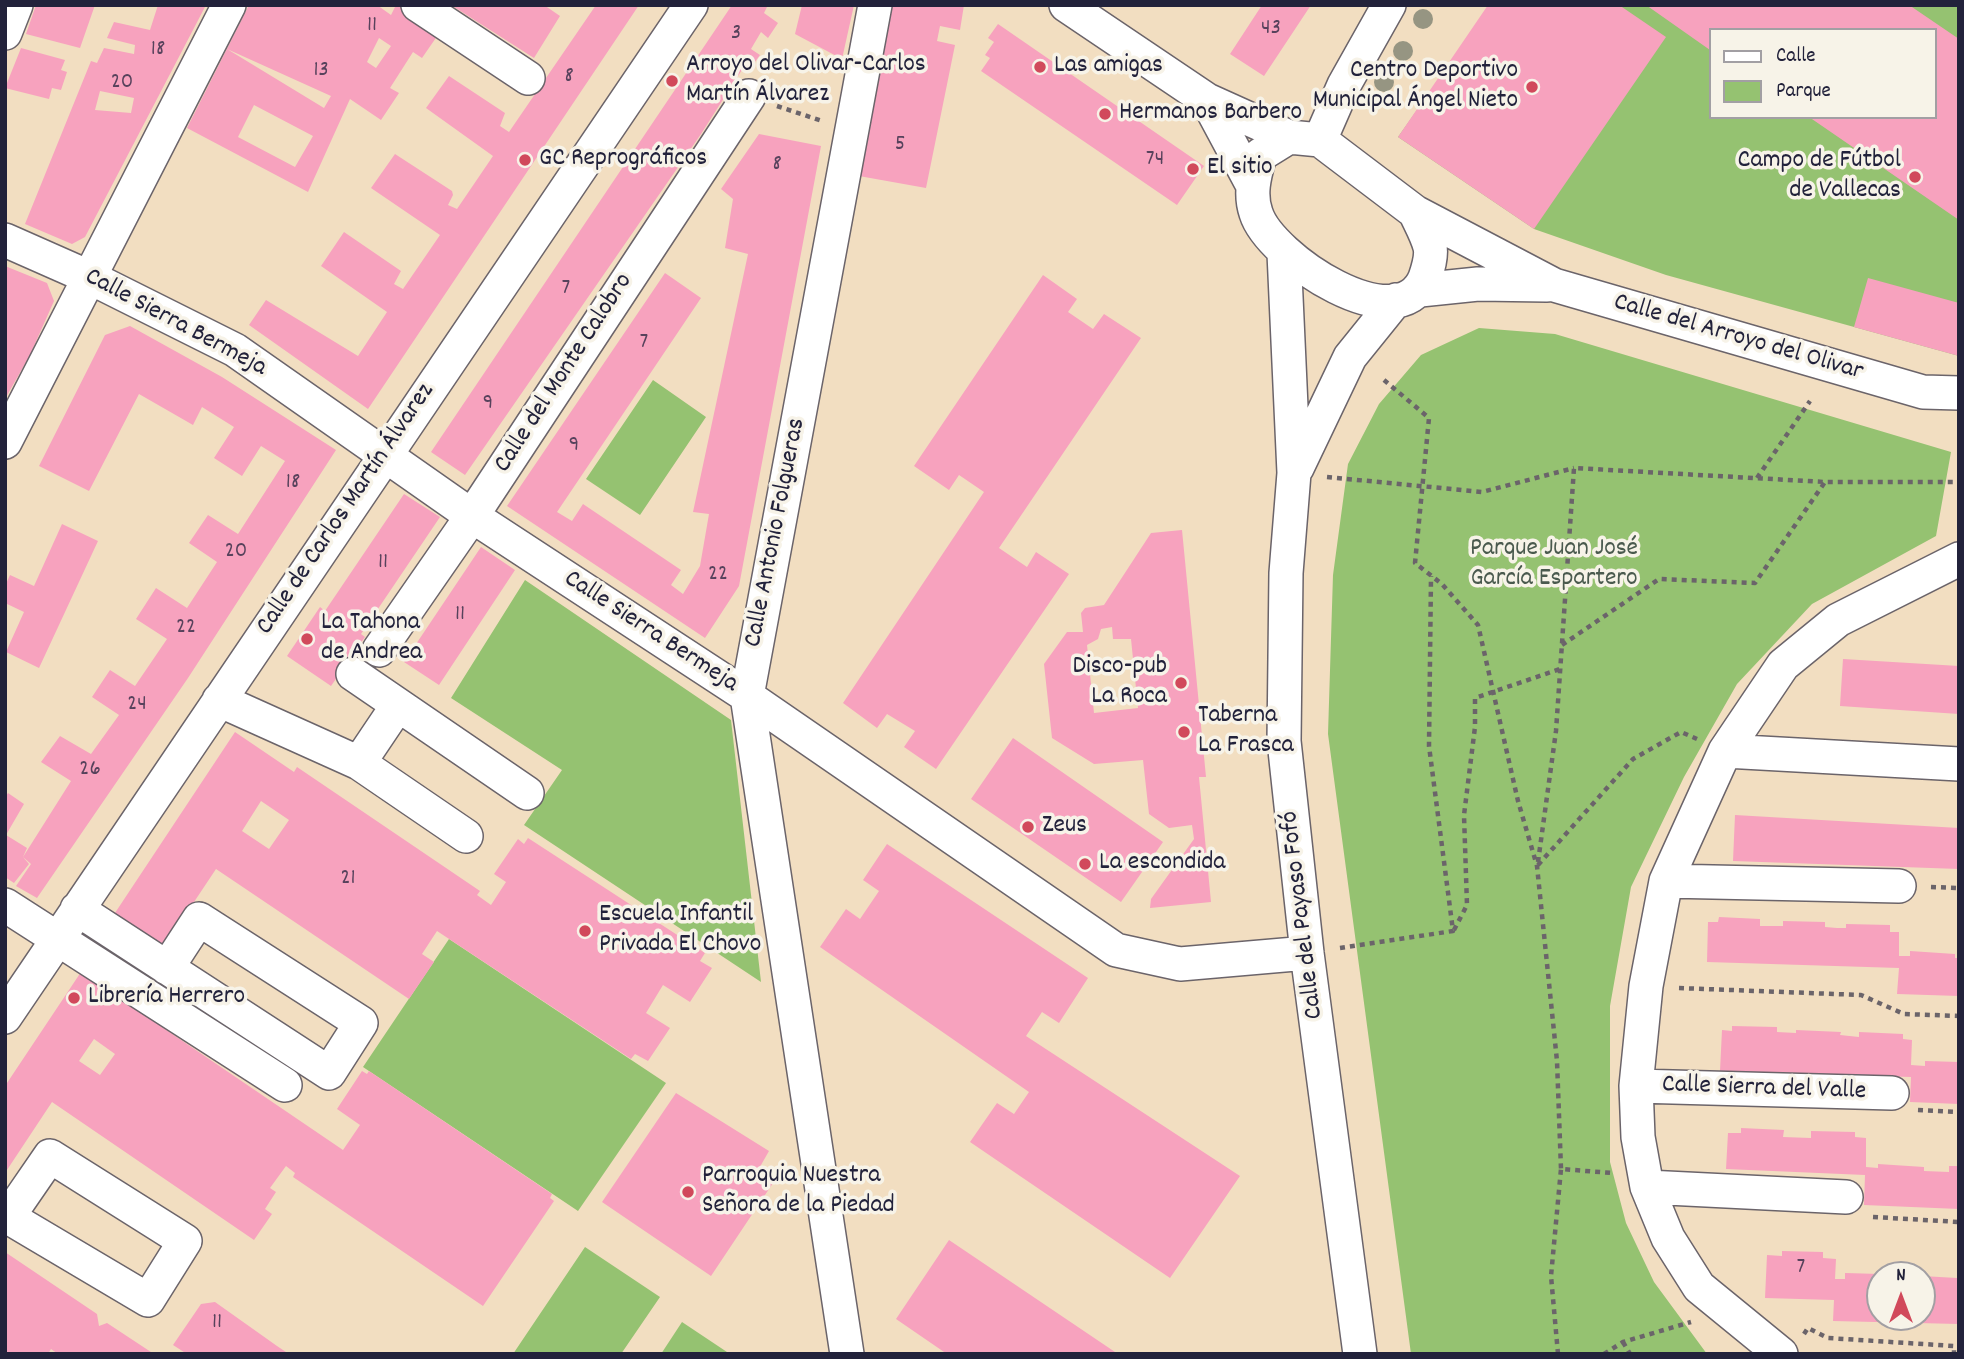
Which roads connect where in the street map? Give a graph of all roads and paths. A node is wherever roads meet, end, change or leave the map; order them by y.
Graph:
1 (16, 5) edge
2 (229, 5) edge
3 (418, 5) edge
4 (691, 5) edge
5 (875, 5) edge
6 (1066, 5) edge
7 (1390, 5) edge
8 (5, 33) edge
9 (528, 78) dead end
10 (749, 96) joint
11 (1207, 100) junction
12 (852, 132) junction
13 (1304, 139) junction
14 (1252, 184) junction
15 (1415, 212) junction
16 (5, 240) edge
17 (1284, 253) junction
18 (91, 278) junction
19 (1554, 285) junction
20 (1408, 295) junction
21 (1384, 380) dead end
22 (1923, 392) junction
23 (1959, 393) edge
24 (1810, 401) dead end
25 (1959, 413) edge
26 (5, 442) edge
27 (385, 453) junction
28 (1574, 468) junction
29 (1294, 473) junction
30 (1757, 478) junction
31 (1825, 482) junction
32 (1956, 482) dead end
33 (1422, 487) junction
34 (472, 516) junction
35 (1957, 556) edge
36 (1431, 576) junction
37 (1562, 646) junction
38 (379, 650) dead end
39 (1560, 669) junction
40 (353, 674) dead end
41 (1493, 693) junction
42 (747, 696) junction
43 (219, 699) junction
44 (398, 705) junction
45 (1725, 751) junction
46 (359, 763) junction
47 (1959, 764) edge
48 (527, 793) dead end
49 (466, 836) dead end
50 (1537, 866) junction
51 (1666, 881) junction
52 (1899, 886) dead end
53 (5, 905) edge
54 (77, 909) junction
55 (1453, 931) junction
56 (60, 937) junction
57 (1307, 953) junction
58 (167, 968) junction
59 (1646, 986) junction
60 (1959, 1016) edge
61 (5, 1017) edge
62 (285, 1085) dead end
63 (1636, 1086) junction
64 (1892, 1093) dead end
65 (1561, 1169) junction
66 (1646, 1181) junction
67 (1854, 1206) joint
68 (7, 1217) edge
69 (1959, 1222) edge
70 (1696, 1321) dead end
71 (1808, 1328) dead end
72 (1623, 1342) junction
73 (847, 1354) edge
74 (1360, 1354) edge
75 (1558, 1354) edge
76 (1604, 1354) edge
77 (1630, 1354) edge
78 (1781, 1354) edge
79 (1954, 1354) edge

1 - 8 street
2 - 18 street
3 - 9 street
4 - 27 street, Calle de Carlos Martín Álvarez
5 - 12 street, Calle Antonio Folgueras
6 - 11 street
7 - 13 street
10 - 12 path
10 - 34 street, Calle del Monte Calobro
11 - 13 street
11 - 14 street
12 - 42 street, Calle Antonio Folgueras
13 - 14 street
13 - 15 street, Calle del Arroyo del Olivar
14 - 17 street
15 - 19 street, Calle del Arroyo del Olivar
15 - 20 street
16 - 18 street, Calle Sierra Bermeja
17 - 20 street, Calle del Arroyo del Olivar
17 - 29 street, Calle del Payaso Fofó
18 - 26 street
18 - 27 street, Calle Sierra Bermeja
19 - 20 street, Calle del Arroyo del Olivar
19 - 22 street, Calle del Arroyo del Olivar
20 - 29 street, Calle del Payaso Fofó
21 - 33 path
22 - 23 street, Calle del Arroyo del Olivar
22 - 25 street, Calle del Arroyo del Olivar
24 - 30 path
27 - 34 street, Calle Sierra Bermeja
27 - 43 street, Calle de Carlos Martín Álvarez
28 - 30 path
28 - 33 path
28 - 37 path
29 - 33 path
29 - 57 street, Calle del Payaso Fofó
30 - 31 path
31 - 32 path
31 - 37 path
33 - 36 path
34 - 38 street, Calle del Monte Calobro
34 - 42 street, Calle Sierra Bermeja
35 - 45 street, Calle Sierra del Valle
36 - 41 path
36 - 55 path
37 - 39 path
39 - 41 path
39 - 50 path
40 - 44 street
41 - 50 path
41 - 55 path
42 - 57 street, Calle Sierra Bermeja
42 - 73 street, Calle Antonio Folgueras
43 - 46 street
43 - 54 street, Calle de Carlos Martín Álvarez
44 - 46 street
44 - 48 street
45 - 47 street
45 - 50 path
45 - 51 street, Calle Sierra del Valle
46 - 49 street
50 - 65 path
51 - 52 street
51 - 59 street, Calle Sierra del Valle
53 - 56 street
54 - 56 street, Calle de Carlos Martín Álvarez
54 - 58 street
55 - 57 path
56 - 61 street, Calle de Carlos Martín Álvarez
56 - 62 street
57 - 74 street, Calle del Payaso Fofó
58 - 58 street
59 - 60 path
59 - 63 street, Calle Sierra del Valle
63 - 64 street, Calle Sierra del Valle
63 - 66 street, Calle Sierra del Valle
65 - 66 path
65 - 75 path
66 - 67 street
66 - 78 street, Calle Sierra del Valle
67 - 69 path
68 - 68 street
70 - 72 path
71 - 79 path
72 - 76 path
72 - 77 path

